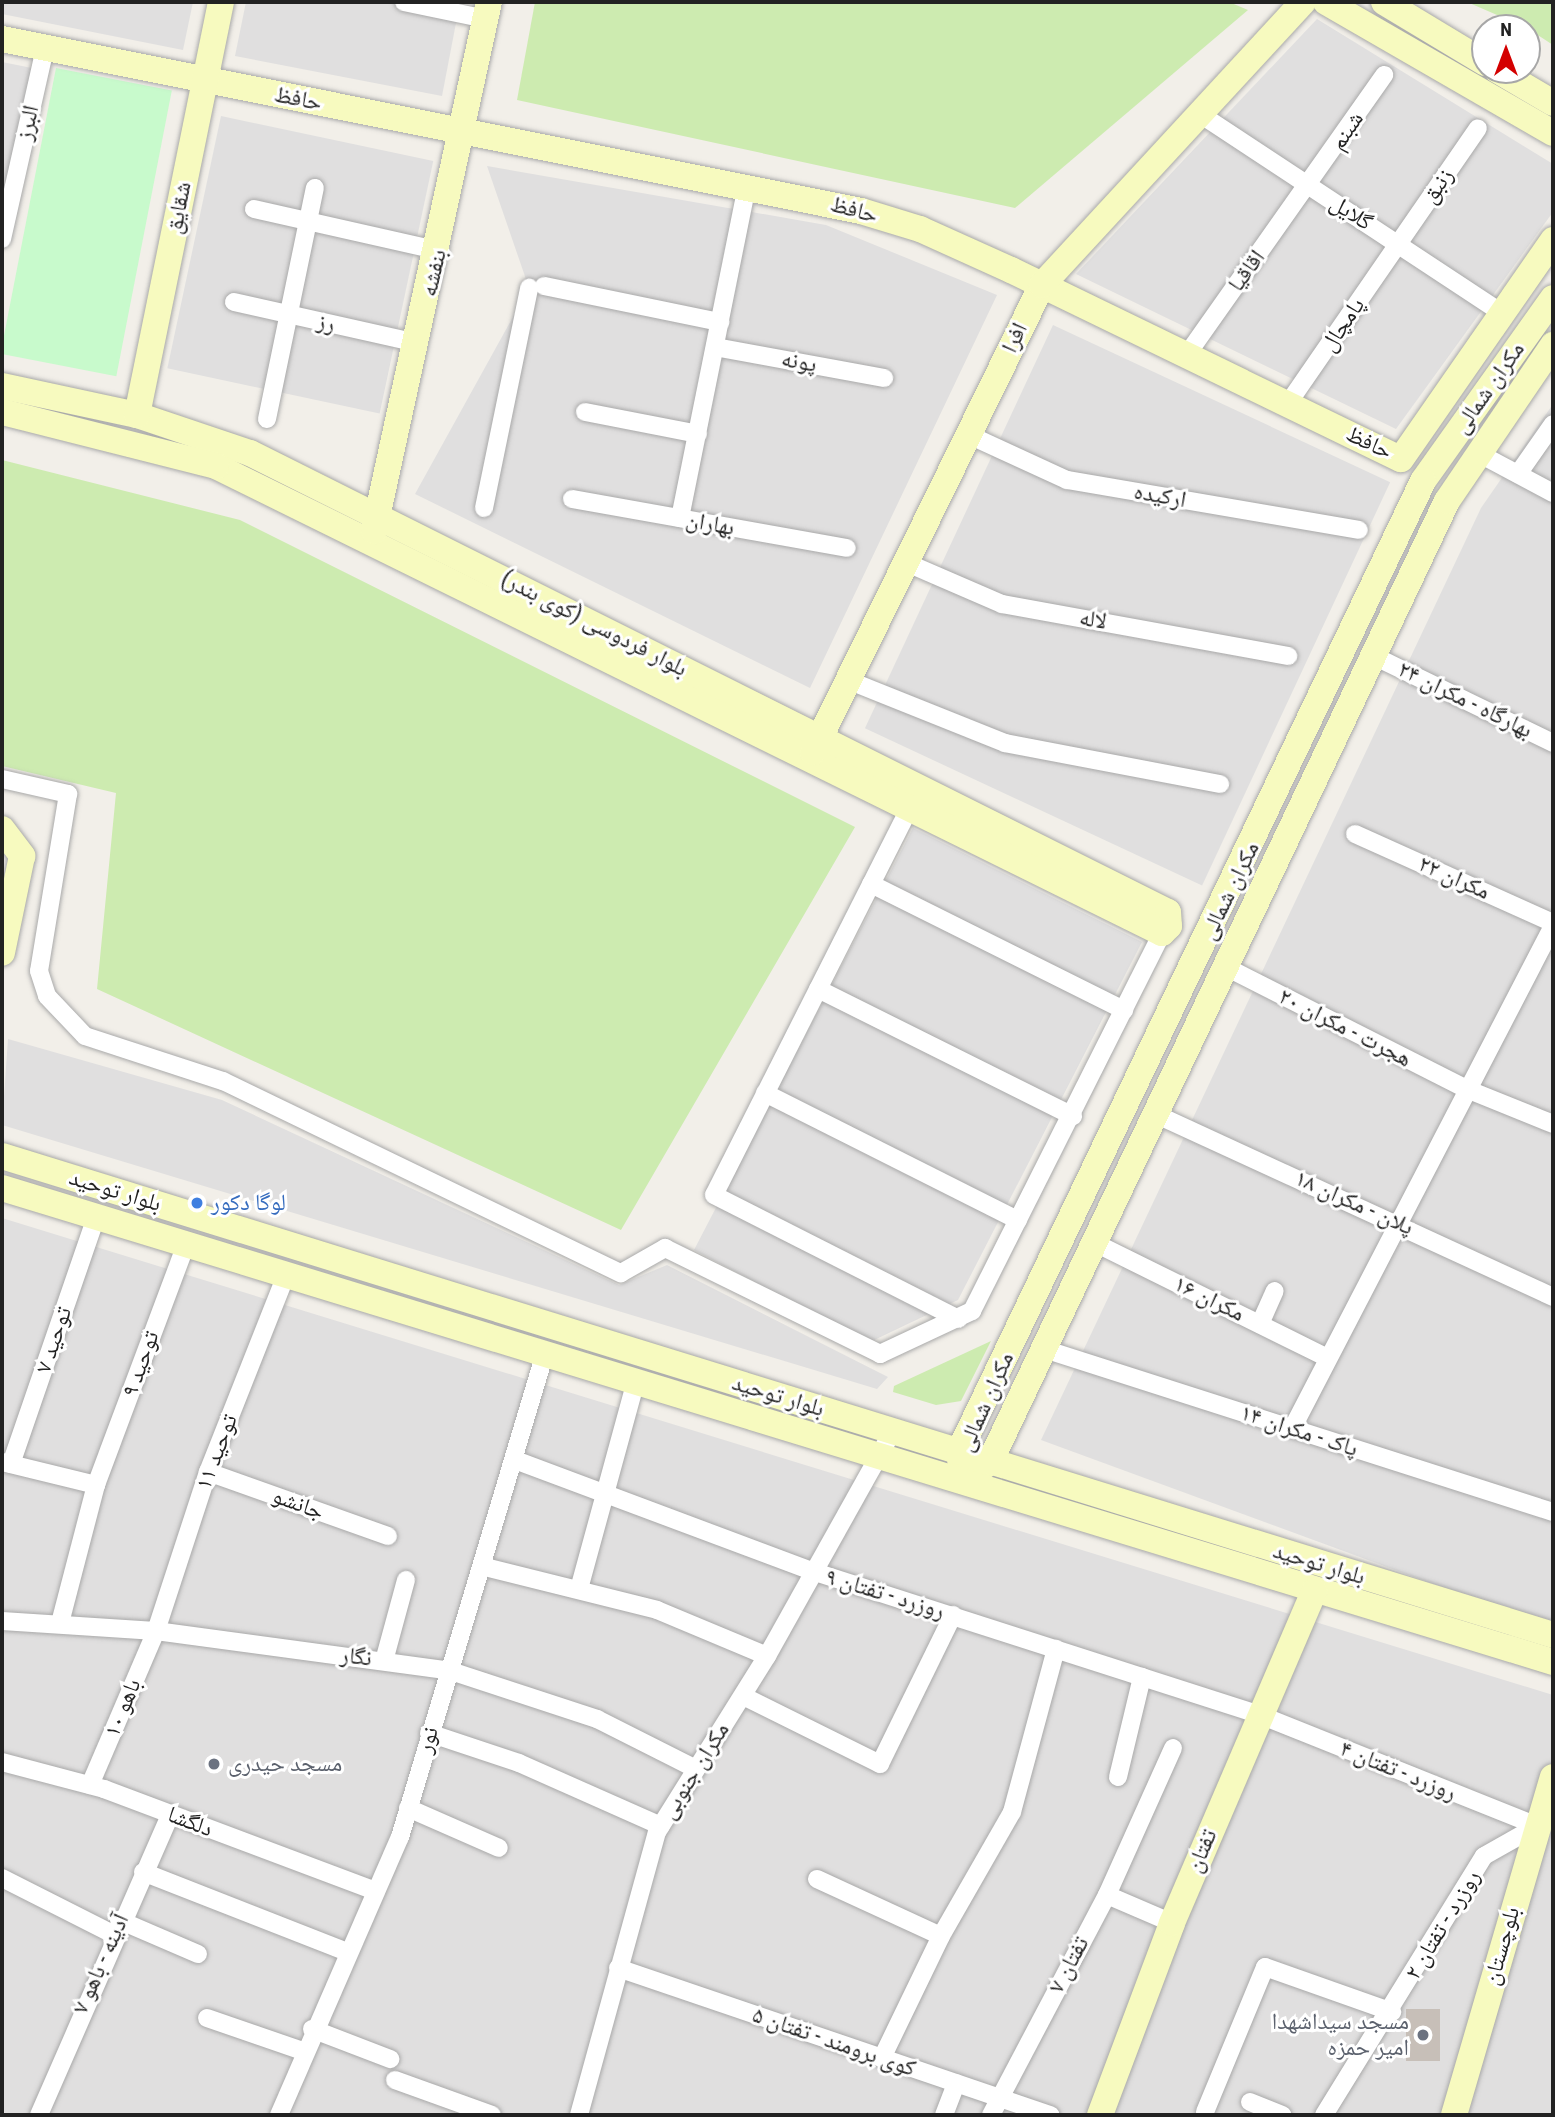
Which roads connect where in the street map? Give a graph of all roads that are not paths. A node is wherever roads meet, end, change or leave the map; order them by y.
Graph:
1 (221, 2) edge
2 (404, 2) edge
3 (1303, 2) edge
4 (1325, 2) edge
5 (1384, 2) edge
6 (488, 10) edge
7 (2, 39) edge
8 (45, 48) junction
9 (1471, 55) edge
10 (1384, 75) dead end
11 (205, 79) junction
12 (1521, 84) edge
13 (1553, 103) edge
14 (1200, 114) junction
15 (1479, 128) dead end
16 (1553, 132) edge
17 (464, 133) junction
18 (1309, 186) junction
19 (747, 187) junction
20 (316, 188) dead end
21 (254, 209) dead end
22 (309, 221) junction
23 (3, 227) edge
24 (1553, 240) edge
25 (1398, 244) junction
26 (440, 251) junction
27 (1042, 285) junction
28 (1553, 298) edge
29 (234, 302) dead end
30 (1502, 313) junction
31 (289, 314) junction
32 (720, 322) junction
33 (418, 343) junction
34 (1553, 345) edge
35 (715, 347) junction
36 (1186, 356) junction
37 (884, 378) dead end
38 (2, 386) edge
39 (1287, 405) junction
40 (2, 412) edge
41 (585, 412) dead end
42 (267, 419) dead end
43 (1553, 424) edge
44 (135, 428) junction
45 (698, 434) junction
46 (969, 435) junction
47 (1478, 453) junction
48 (1518, 474) junction
49 (1553, 494) edge
50 (572, 499) dead end
51 (484, 508) dead end
52 (379, 517) junction
53 (680, 518) junction
54 (1359, 530) dead end
55 (371, 543) junction
56 (848, 548) dead end
57 (905, 562) junction
58 (1288, 656) dead end
59 (1376, 657) junction
60 (850, 681) junction
61 (1553, 743) edge
62 (815, 748) junction
63 (2, 779) edge
64 (1220, 784) dead end
65 (909, 808) junction
66 (2, 829) edge
67 (1355, 834) dead end
68 (871, 884) junction
69 (1165, 922) junction
70 (1553, 924) edge
71 (2, 953) edge
72 (1226, 967) junction
73 (818, 989) junction
74 (1124, 1010) junction
75 (1464, 1088) junction
76 (765, 1093) junction
77 (1153, 1113) junction
78 (1073, 1116) junction
79 (1553, 1124) edge
80 (2, 1156) edge
81 (2, 1188) edge
82 (96, 1217) junction
83 (1018, 1220) junction
84 (1396, 1222) junction
85 (1091, 1241) junction
86 (186, 1244) junction
87 (286, 1275) junction
88 (1275, 1291) dead end
89 (1553, 1297) edge
90 (958, 1319) junction
91 (1260, 1324) junction
92 (1016, 1335) junction
93 (1044, 1349) junction
94 (545, 1353) junction
95 (1328, 1358) junction
96 (636, 1381) junction
97 (1292, 1429) junction
98 (893, 1431) junction
99 (958, 1452) junction
100 (880, 1455) junction
101 (515, 1460) junction
102 (990, 1462) junction
103 (6, 1463) edge
104 (208, 1472) junction
105 (963, 1481) junction
106 (96, 1485) junction
107 (607, 1490) junction
108 (1553, 1512) edge
109 (388, 1536) dead end
110 (485, 1567) junction
111 (815, 1572) junction
112 (406, 1580) dead end
113 (579, 1589) junction
114 (1314, 1591) junction
115 (953, 1615) junction
116 (2, 1621) edge
117 (60, 1623) junction
118 (156, 1631) junction
119 (1553, 1636) edge
120 (1056, 1649) junction
121 (767, 1656) junction
122 (384, 1661) junction
123 (1553, 1662) edge
124 (451, 1671) junction
125 (1142, 1677) junction
126 (743, 1696) junction
127 (1260, 1715) junction
128 (429, 1733) junction
129 (1173, 1748) dead end
130 (2, 1762) edge
131 (692, 1767) junction
132 (1118, 1777) dead end
133 (90, 1785) junction
134 (1551, 1793) edge
135 (408, 1808) junction
136 (170, 1815) junction
137 (661, 1826) junction
138 (1537, 1826) junction
139 (499, 1848) dead end
140 (143, 1872) junction
141 (2, 1878) edge
142 (817, 1880) dead end
143 (375, 1891) junction
144 (1107, 1895) junction
145 (1172, 1923) junction
146 (116, 1927) junction
147 (941, 1936) junction
148 (347, 1952) junction
149 (198, 1954) dead end
150 (618, 1968) junction
151 (1392, 2012) junction
152 (207, 2018) dead end
153 (312, 2029) junction
154 (303, 2052) junction
155 (883, 2058) junction
156 (390, 2059) dead end
157 (395, 2080) dead end
158 (956, 2083) junction
159 (998, 2097) junction
160 (1250, 2102) dead end
161 (466, 2111) edge
162 (1205, 2112) dead end
163 (38, 2115) edge
164 (279, 2115) edge
165 (492, 2115) edge
166 (579, 2115) edge
167 (944, 2115) edge
168 (991, 2115) edge
169 (1051, 2115) edge
170 (1100, 2115) edge
171 (1282, 2115) edge
172 (1324, 2115) edge
173 (1454, 2115) edge

1 - 11 street, شقایق
2 - 6 street
3 - 14 street, افرا
4 - 16 street
5 - 9 street
6 - 17 street, بنفشه
7 - 8 street, حافظ
8 - 11 street, حافظ
8 - 23 street, البرز
10 - 18 street, شبنم
11 - 17 street, حافظ
11 - 44 street, شقایق
12 - 13 street
14 - 18 street, گلایل
14 - 27 street, افرا
15 - 25 street, زنبق
17 - 19 street, حافظ
17 - 26 street, بنفشه
18 - 25 street, گلایل
18 - 36 street, اقاقیا
19 - 27 street, حافظ
19 - 32 street
20 - 22 street
21 - 22 street
22 - 26 street
22 - 31 street
24 - 30 street, حافظ
25 - 30 street, گلایل
25 - 39 street, پامچال
26 - 33 street, بنفشه
27 - 36 street, حافظ
27 - 46 street, افرا
28 - 92 street, مکران شمالی
29 - 31 street, رز
30 - 39 street, حافظ
31 - 33 street, رز
31 - 42 street
32 - 35 street
32 - 51 street
33 - 52 street, بنفشه
34 - 47 street, مکران شمالی
35 - 37 street, پونه
35 - 45 street
36 - 39 street, حافظ
38 - 44 street, بلوار فردوسی (کوی بندر)
40 - 44 street, بلوار فردوسی (کوی بندر)
41 - 45 street
43 - 48 street
44 - 52 street, بلوار فردوسی (کوی بندر)
44 - 55 street, بلوار فردوسی (کوی بندر)
45 - 53 street
46 - 54 street, ارکیده
46 - 57 street, افرا
47 - 48 street
47 - 59 street, مکران شمالی
48 - 49 street
50 - 53 street, بهاران
52 - 55 street, بنفشه
52 - 62 street, بلوار فردوسی (کوی بندر)
53 - 56 street, بهاران
55 - 62 street, بلوار فردوسی (کوی بندر)
57 - 58 street, لاله
57 - 60 street, افرا
59 - 61 street, بهارگاه - مکران ۲۴
59 - 72 street, مکران شمالی
60 - 62 street, افرا
60 - 64 street
62 - 65 street, بلوار فردوسی (کوی بندر)
62 - 69 street, بلوار فردوسی (کوی بندر)
63 - 90 street
65 - 68 street
65 - 69 street, بلوار فردوسی (کوی بندر)
66 - 71 street
67 - 70 street, مکران ۲۲
68 - 73 street
68 - 74 street
69 - 74 street
70 - 75 street
72 - 75 street, هجرت - مکران ۲۰
72 - 77 street, مکران شمالی
73 - 76 street
73 - 78 street
74 - 78 street
75 - 79 street, هجرت - مکران ۲۰
75 - 84 street
76 - 83 street
76 - 90 street
77 - 84 street, پلان - مکران ۱۸
77 - 85 street, مکران شمالی
78 - 83 street
80 - 98 street, بلوار توحید
81 - 82 street, بلوار توحید
82 - 86 street, بلوار توحید
82 - 103 street, توحید ۷
83 - 90 street
84 - 89 street, پلان - مکران ۱۸
84 - 95 street
85 - 91 street, مکران ۱۶
85 - 93 street, مکران شمالی
86 - 87 street, بلوار توحید
86 - 106 street, توحید ۹
87 - 94 street, بلوار توحید
87 - 104 street, توحید ۱۱
88 - 91 street
91 - 95 street, مکران ۱۶
92 - 93 street
92 - 99 street, مکران شمالی
93 - 97 street, پاک - مکران ۱۴
93 - 102 street, مکران شمالی
94 - 96 street, بلوار توحید
94 - 101 street, نور
95 - 97 street
96 - 100 street, بلوار توحید
96 - 107 street
97 - 108 street, پاک - مکران ۱۴
98 - 99 street, بلوار توحید
98 - 100 street, مکران جنوبی
99 - 102 street, بلوار توحید
99 - 105 street, مکران شمالی
100 - 105 street, بلوار توحید
100 - 111 street, مکران جنوبی
101 - 107 street, روزرد - تفتان ۹
101 - 110 street, نور
102 - 105 street, مکران شمالی
102 - 119 street, بلوار توحید
103 - 106 street
104 - 109 street, جانشو
104 - 118 street, توحید ۱۱
105 - 114 street, بلوار توحید
106 - 117 street, توحید ۹
107 - 111 street, روزرد - تفتان ۹
107 - 113 street
110 - 113 street
110 - 124 street, نور
111 - 115 street, روزرد - تفتان ۹
111 - 121 street, مکران جنوبی
112 - 122 street
113 - 121 street
114 - 123 street, بلوار توحید
114 - 127 street, تفتان
115 - 120 street, روزرد - تفتان ۹
115 - 126 street
116 - 117 street, نگار
117 - 118 street, نگار
118 - 122 street, نگار
118 - 133 street, باهو ۱۰
120 - 125 street, روزرد - تفتان ۹
120 - 147 street
121 - 126 street, مکران جنوبی
122 - 124 street, نگار
124 - 128 street, نور
124 - 131 street, نگار
125 - 127 street, روزرد - تفتان ۹
125 - 132 street
126 - 131 street, مکران جنوبی
127 - 138 street, روزرد - تفتان ۴
127 - 145 street, تفتان
128 - 135 street, نور
128 - 137 street
129 - 144 street, تفتان ۷
130 - 133 street, دلگشا
131 - 137 street, مکران جنوبی
133 - 136 street, دلگشا
134 - 138 street, بلوچستان
135 - 139 street
135 - 143 street, نور
136 - 140 street, آدینه - باهو ۷
136 - 143 street, دلگشا
137 - 150 street, مکران جنوبی
138 - 151 street, روزرد - تفتان ۲
138 - 173 street, بلوچستان
140 - 146 street, آدینه - باهو ۷
140 - 148 street
141 - 146 street
142 - 147 street
143 - 148 street, نور
144 - 145 street
144 - 159 street, تفتان ۷
145 - 170 street, تفتان
146 - 149 street
146 - 163 street, آدینه - باهو ۷
147 - 155 street
148 - 153 street, نور
150 - 155 street, کوی برومند - تفتان ۵
150 - 166 street, مکران جنوبی
151 - 162 street
151 - 172 street, روزرد - تفتان ۲
152 - 154 street
153 - 154 street, نور
153 - 156 street
154 - 164 street, نور
155 - 158 street, کوی برومند - تفتان ۵
157 - 161 street
158 - 159 street, کوی برومند - تفتان ۵
158 - 167 street
159 - 168 street, تفتان ۷
159 - 169 street, کوی برومند - تفتان ۵
160 - 171 street
161 - 165 street

